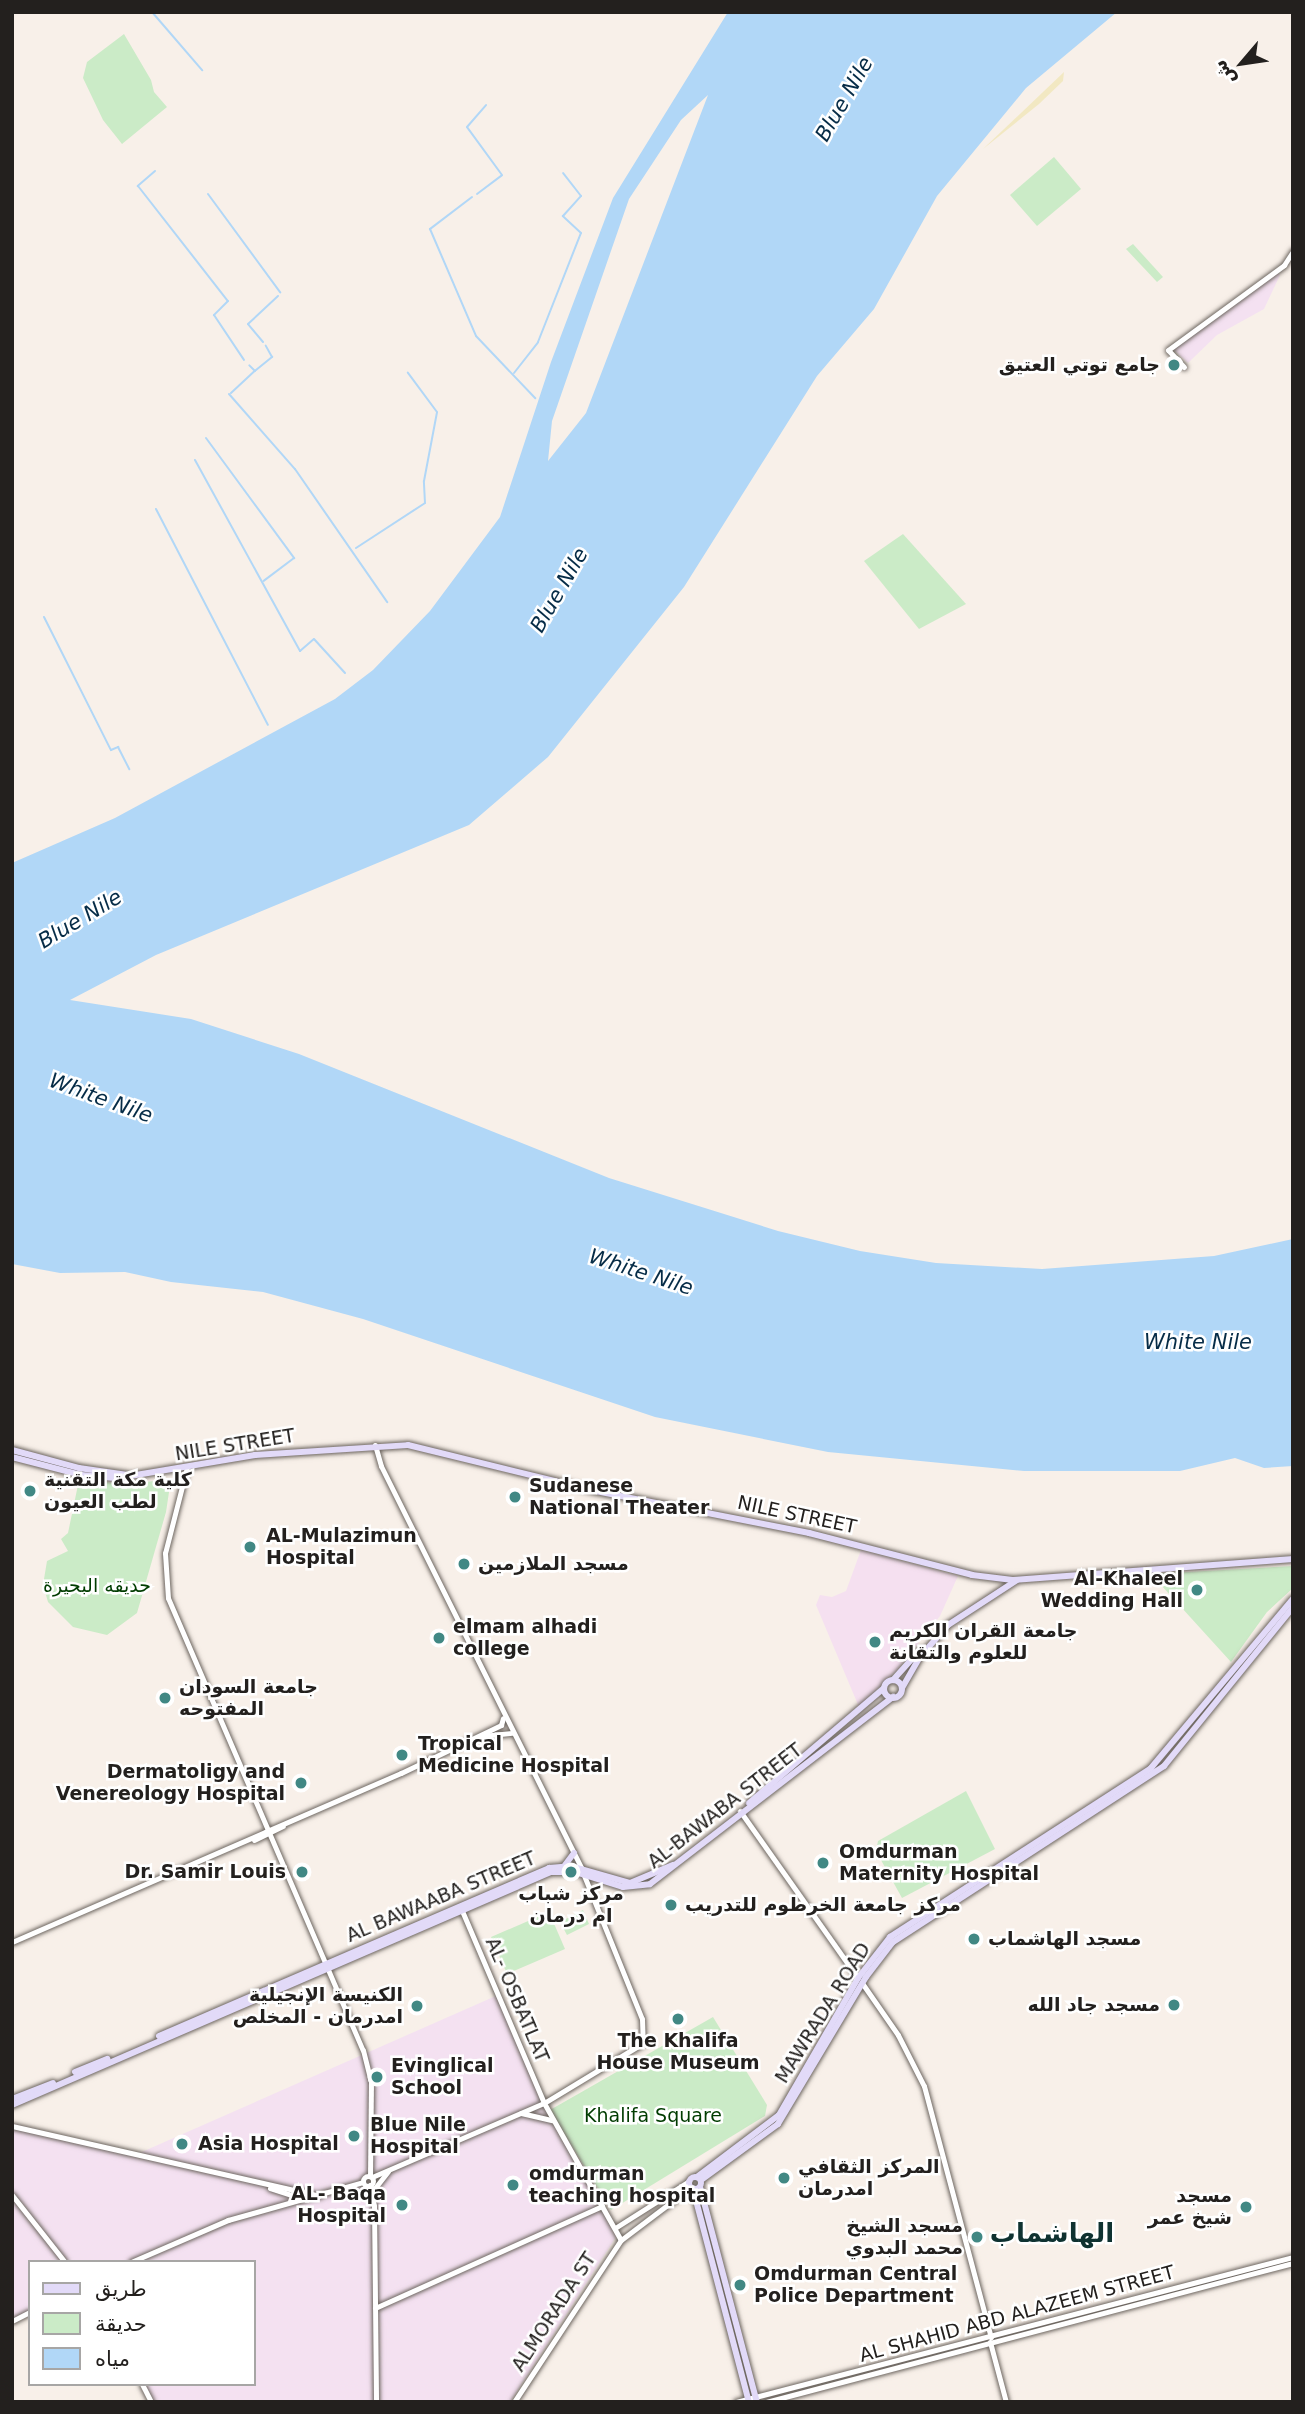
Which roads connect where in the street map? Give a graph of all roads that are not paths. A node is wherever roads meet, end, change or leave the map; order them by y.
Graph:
1 (1293, 251) edge
2 (1184, 367) dead end
3 (375, 1445) junction
4 (12, 1450) edge
5 (12, 1457) edge
6 (187, 1467) junction
7 (132, 1476) junction
8 (1293, 1559) edge
9 (1015, 1580) junction
10 (1293, 1599) edge
11 (1293, 1607) edge
12 (893, 1680) junction
13 (884, 1688) junction
14 (902, 1688) junction
15 (893, 1697) junction
16 (504, 1715) junction
17 (512, 1733) junction
18 (476, 1738) junction
19 (741, 1813) junction
20 (267, 1832) junction
21 (259, 1838) junction
22 (272, 1843) junction
23 (238, 1844) junction
24 (574, 1853) junction
25 (565, 1866) junction
26 (582, 1872) junction
27 (461, 1908) junction
28 (12, 1942) edge
29 (326, 1966) junction
30 (860, 1981) junction
31 (12, 2099) edge
32 (544, 2103) junction
33 (12, 2105) edge
34 (519, 2113) junction
35 (552, 2120) junction
36 (12, 2126) edge
37 (371, 2162) junction
38 (387, 2170) junction
39 (368, 2178) junction
40 (695, 2184) junction
41 (270, 2188) junction
42 (370, 2189) junction
43 (275, 2193) junction
44 (12, 2195) edge
45 (318, 2196) junction
46 (306, 2200) junction
47 (274, 2207) junction
48 (602, 2207) junction
49 (615, 2228) junction
50 (621, 2240) junction
51 (1293, 2257) edge
52 (63, 2260) edge
53 (135, 2260) edge
54 (1293, 2263) edge
55 (1185, 2289) junction
56 (375, 2308) junction
57 (28, 2313) edge
58 (12, 2321) edge
59 (990, 2340) junction
60 (919, 2358) junction
61 (143, 2386) edge
62 (747, 2400) edge
63 (151, 2402) edge
64 (376, 2402) edge
65 (513, 2402) edge
66 (766, 2402) edge
67 (1006, 2402) edge

1 - 2 street
3 - 6 main road, NILE STREET
3 - 9 main road, NILE STREET
3 - 16 street
4 - 7 main road, NILE STREET
5 - 7 main road, NILE STREET
6 - 7 main road, NILE STREET
6 - 20 street
8 - 9 main road, NILE STREET
9 - 12 main road, AL-BAWABA STREET
9 - 14 main road
10 - 30 main road, MAWRADA ROAD
11 - 30 main road, MAWRADA ROAD
12 - 13 main road, AL-BAWABA STREET
12 - 14 main road
13 - 15 main road
13 - 19 main road, AL-BAWABA STREET
14 - 15 main road
15 - 19 main road
16 - 17 street
16 - 18 street
17 - 18 street
17 - 24 street
18 - 20 street
19 - 26 main road, AL-BAWABA STREET
19 - 30 street
20 - 21 street
20 - 22 street
20 - 23 street
21 - 22 street
21 - 23 street
22 - 29 street
23 - 28 street
24 - 25 main road
24 - 26 street
25 - 26 main road, AL BAWAABA STREET
25 - 27 main road, AL BAWAABA STREET
26 - 27 main road, AL-BAWABA STREET
26 - 32 street
27 - 29 main road, AL BAWAABA STREET
27 - 32 street, AL- OSBATLAT
29 - 31 main road
29 - 33 main road
29 - 37 street
30 - 40 main road, MAWRADA ROAD
30 - 59 street
32 - 34 street
32 - 35 street, AL- OSBATLAT
34 - 35 street
34 - 38 street
35 - 48 street, AL- OSBATLAT
36 - 41 street
37 - 38 street
37 - 39 street
38 - 39 street
38 - 42 street
39 - 42 street
39 - 45 street
40 - 49 street
40 - 50 street, ALMORADA ST
40 - 62 main road
41 - 43 street
41 - 45 street
42 - 56 street
43 - 46 street
43 - 47 street
44 - 52 street
45 - 46 street
46 - 47 street
47 - 53 street
48 - 49 street, AL- OSBATLAT
48 - 56 street
49 - 50 street, AL- OSBATLAT
50 - 65 street, ALMORADA ST
51 - 55 street, AL SHAHID ABD ALAZEEM STREET
54 - 55 street, AL SHAHID ABD ALAZEEM STREET
55 - 59 street, AL SHAHID ABD ALAZEEM STREET
56 - 64 street
57 - 58 street
59 - 60 street, AL SHAHID ABD ALAZEEM STREET
59 - 67 street
60 - 62 street, AL SHAHID ABD ALAZEEM STREET
60 - 66 street, AL SHAHID ABD ALAZEEM STREET
61 - 63 street

